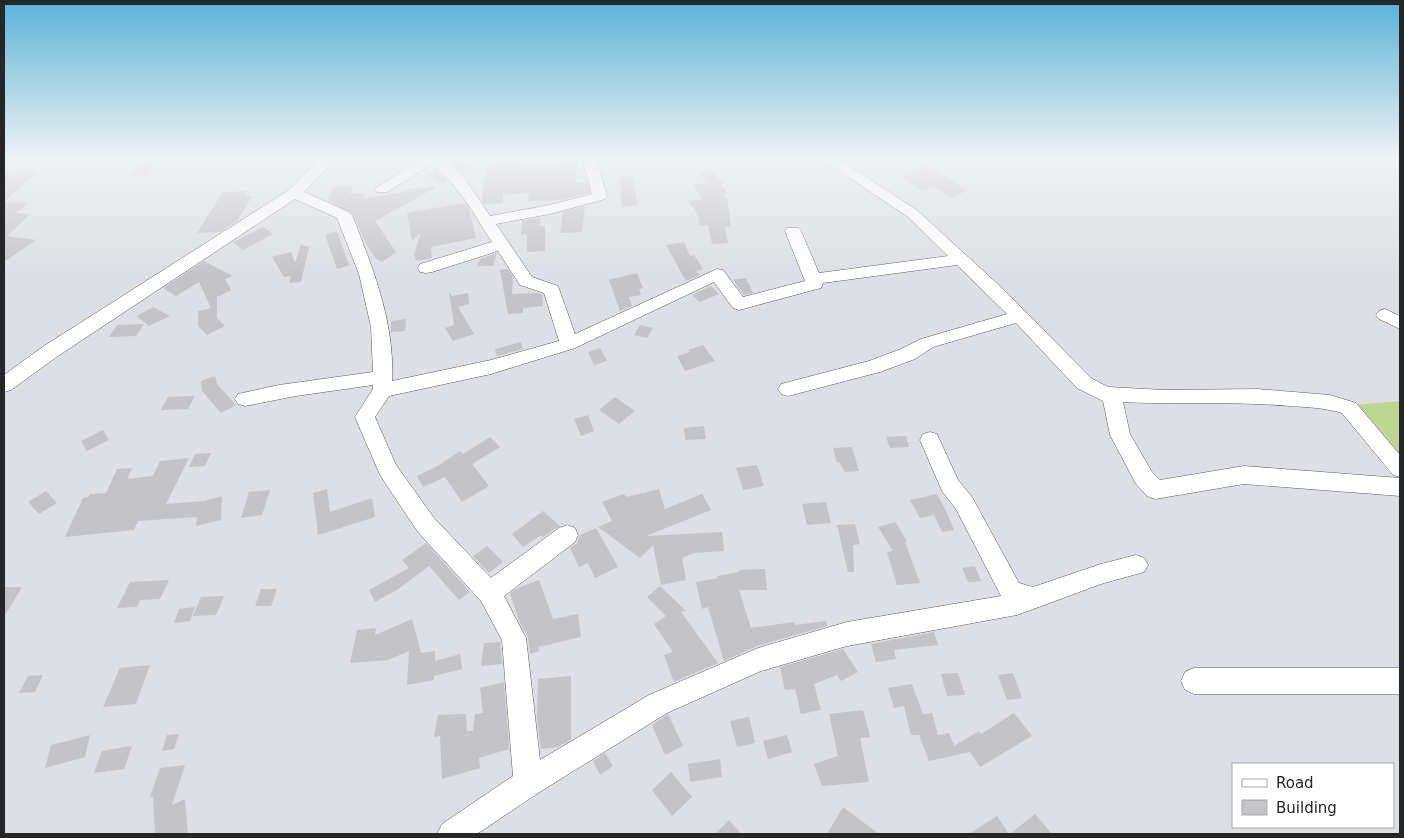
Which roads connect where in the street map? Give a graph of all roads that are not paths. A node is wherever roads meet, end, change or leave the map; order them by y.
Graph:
1 (288, 197) edge
2 (303, 197) edge
3 (471, 197) edge
4 (596, 197) edge
5 (887, 197) edge
6 (486, 221) junction
7 (792, 231) dead end
8 (501, 244) junction
9 (961, 259) junction
10 (426, 268) dead end
11 (812, 279) junction
12 (1020, 316) junction
13 (569, 344) junction
14 (383, 384) junction
15 (4, 385) edge
16 (788, 389) dead end
17 (1112, 395) junction
18 (245, 399) dead end
19 (930, 440) dead end
20 (1400, 473) edge
21 (567, 535) dead end
22 (1136, 565) dead end
23 (489, 593) junction
24 (1033, 598) junction
25 (1194, 681) dead end
26 (1400, 681) edge
27 (528, 783) junction
28 (452, 834) edge

1 - 15 street
2 - 14 street
3 - 6 street
4 - 6 street
5 - 9 street
6 - 8 street
7 - 11 street
8 - 10 street
8 - 13 street
9 - 11 street
9 - 12 street
11 - 13 street
12 - 16 street
12 - 17 street
13 - 14 street
14 - 18 street
14 - 23 street
17 - 20 street
17 - 20 street
19 - 24 street
21 - 23 street
22 - 24 street
23 - 27 street
24 - 27 street
25 - 26 street
27 - 28 street

